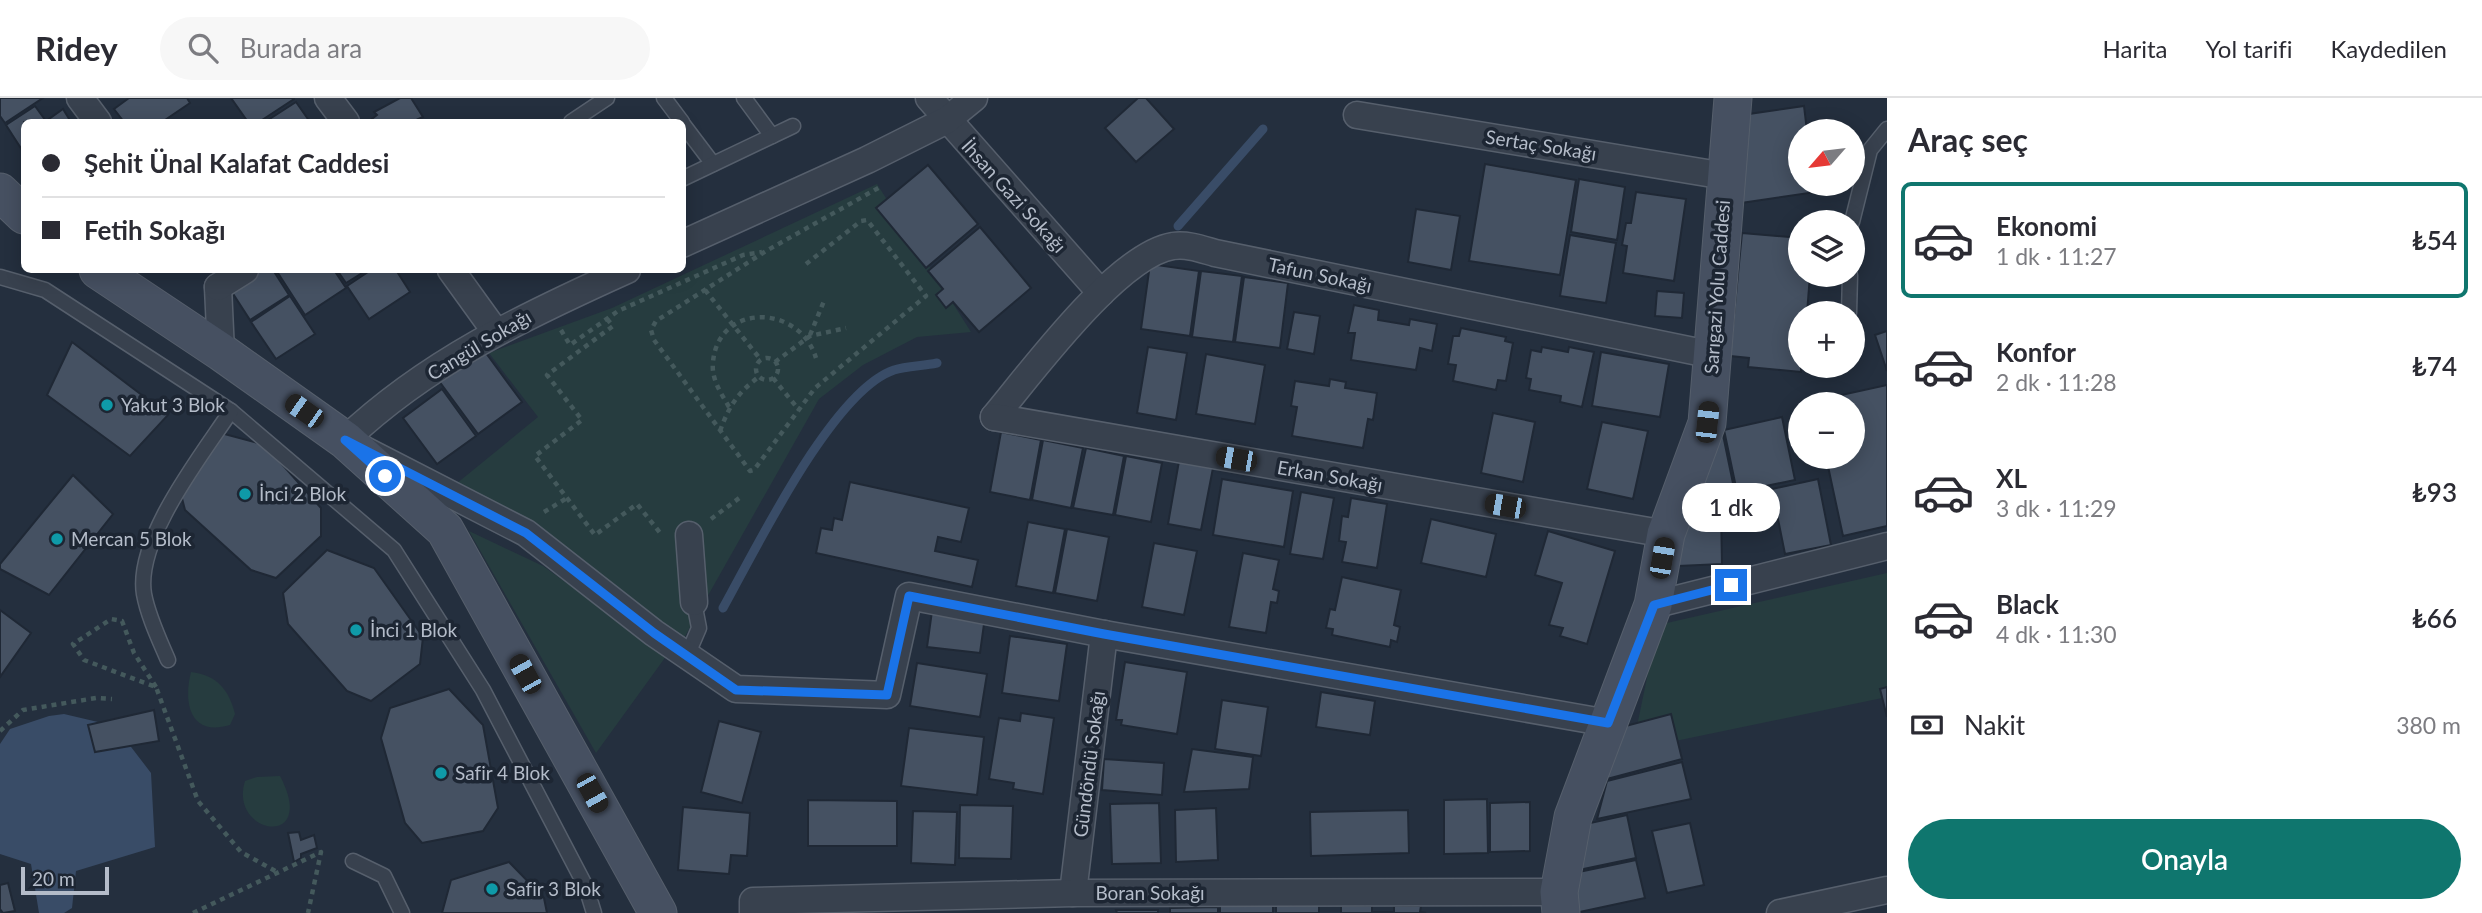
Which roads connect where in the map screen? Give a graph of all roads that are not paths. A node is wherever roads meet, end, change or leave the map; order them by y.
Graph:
1 (80, 98) edge
2 (328, 98) edge
3 (607, 98) edge
4 (664, 98) edge
5 (744, 98) edge
6 (929, 98) edge
7 (974, 98) edge
8 (1733, 98) edge
9 (591, 109) junction
10 (1357, 115) dead end
11 (96, 119) edge
12 (344, 119) edge
13 (576, 119) edge
14 (598, 119) edge
15 (679, 119) edge
16 (947, 120) junction
17 (793, 126) dead end
18 (686, 128) edge
19 (1887, 129) edge
20 (772, 136) junction
21 (713, 164) junction
22 (1725, 176) junction
23 (686, 177) edge
24 (0, 192) edge
25 (1855, 210) edge
26 (21, 212) edge
27 (686, 242) edge
28 (102, 273) edge
29 (233, 273) edge
30 (454, 273) edge
31 (620, 273) edge
32 (0, 277) edge
33 (212, 278) edge
34 (1101, 293) junction
35 (495, 331) junction
36 (221, 352) junction
37 (1713, 355) junction
38 (231, 411) junction
39 (994, 417) joint
40 (345, 440) junction
41 (1666, 534) junction
42 (689, 535) road end
43 (1887, 546) edge
44 (694, 602) joint
45 (1654, 605) junction
46 (1104, 634) junction
47 (687, 656) junction
48 (168, 660) dead end
49 (1608, 723) junction
50 (353, 861) dead end
51 (1887, 890) edge
52 (1073, 894) junction
53 (1560, 902) edge
54 (402, 913) edge
55 (594, 913) edge
56 (658, 913) edge
57 (753, 913) edge
58 (1780, 913) edge

1 - 11 street
2 - 12 street
3 - 9 lane
4 - 15 lane
5 - 20 lane
6 - 16 street, İhsan Gazi Sokağı
7 - 16 street
8 - 22 street, Sarıgazi Yolu Caddesi
9 - 13 lane
9 - 14 lane
10 - 22 street, Sertaç Sokağı
16 - 27 street
16 - 34 street, İhsan Gazi Sokağı
17 - 20 lane
18 - 21 lane
19 - 25 lane
20 - 21 lane
21 - 23 lane
22 - 37 street, Sarıgazi Yolu Caddesi
24 - 26 street
28 - 36 street
29 - 33 street
30 - 35 street
31 - 35 street, Cangül Sokağı
32 - 38 lane
33 - 36 street
34 - 37 street, Tafun Sokağı
34 - 39 street, Tafun Sokağı
35 - 40 street, Cangül Sokağı
36 - 40 street
37 - 41 street, Sarıgazi Yolu Caddesi
38 - 48 lane
38 - 55 lane
39 - 41 street, Erkan Sokağı
40 - 47 street
40 - 56 street
41 - 45 street, Sarıgazi Yolu Caddesi
42 - 44 street
43 - 45 street
44 - 47 lane
45 - 49 street, Sarıgazi Yolu Caddesi
46 - 47 street
46 - 49 street
46 - 52 street, Gündöndü Sokağı
49 - 53 street, Sarıgazi Yolu Caddesi
50 - 54 lane
51 - 58 street
52 - 53 street, Boran Sokağı
52 - 57 street, Boran Sokağı

